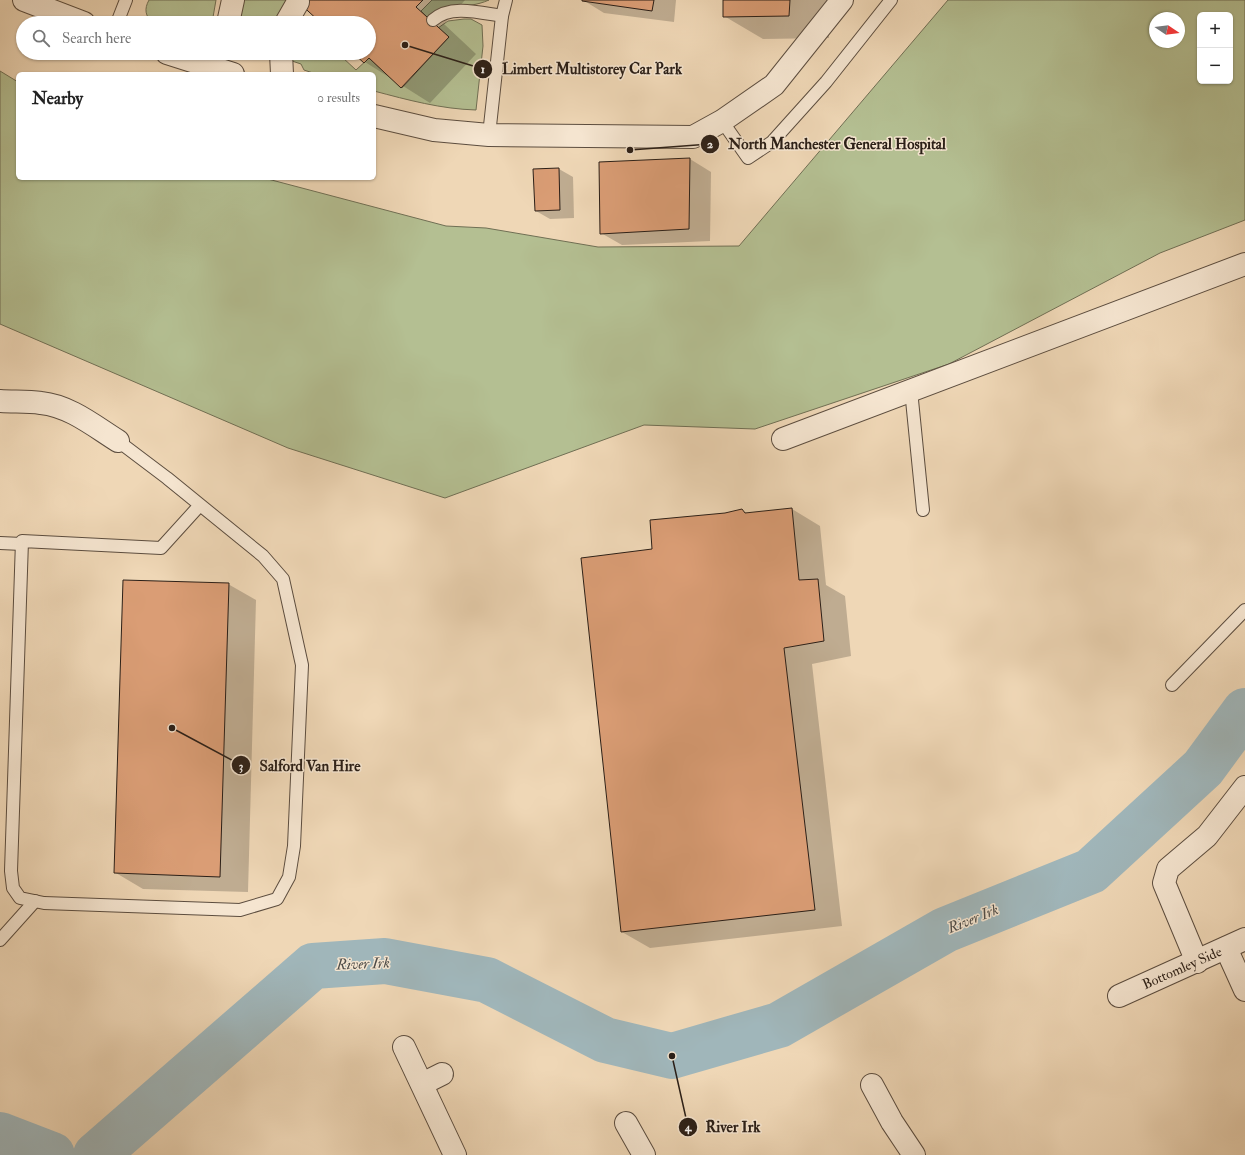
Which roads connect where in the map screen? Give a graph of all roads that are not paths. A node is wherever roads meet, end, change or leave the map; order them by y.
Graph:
1 (24, 0) edge
2 (126, 0) edge
3 (233, 0) edge
4 (506, 0) edge
5 (842, 0) edge
6 (891, 0) edge
7 (298, 2) dead end
8 (66, 16) edge
9 (120, 16) edge
10 (230, 16) edge
11 (290, 16) edge
12 (502, 16) junction
13 (433, 20) dead end
14 (198, 60) edge
15 (282, 60) edge
16 (223, 66) edge
17 (282, 72) edge
18 (376, 116) edge
19 (722, 121) junction
20 (489, 135) junction
21 (1245, 264) edge
22 (911, 390) junction
23 (0, 401) edge
24 (783, 439) dead end
25 (118, 441) joint
26 (200, 505) junction
27 (923, 510) dead end
28 (0, 543) edge
29 (22, 544) junction
30 (1245, 610) edge
31 (1172, 685) dead end
32 (1245, 787) edge
33 (34, 901) junction
34 (1245, 939) edge
35 (0, 940) edge
36 (1226, 948) junction
37 (1197, 962) junction
38 (1245, 990) edge
39 (1119, 996) dead end
40 (404, 1047) dead end
41 (442, 1074) dead end
42 (422, 1084) junction
43 (872, 1085) dead end
44 (626, 1123) dead end
45 (638, 1153) edge
46 (455, 1155) edge
47 (914, 1155) edge

1 - 8 street
2 - 9 lane
3 - 10 street
4 - 12 lane
5 - 19 street
6 - 19 lane
7 - 11 street
12 - 13 lane
12 - 20 lane
14 - 16 street
15 - 17 street
18 - 20 street
19 - 20 street
21 - 22 street
22 - 24 street
22 - 27 lane
23 - 25 street
25 - 26 lane
26 - 29 lane
26 - 33 lane
28 - 29 lane
29 - 33 lane
30 - 31 lane
32 - 37 street
33 - 35 lane
34 - 36 street, Bottomley Side
36 - 37 street, Bottomley Side
36 - 38 street
37 - 39 street, Bottomley Side
40 - 42 street
41 - 42 street
42 - 46 street
43 - 47 street
44 - 45 street

